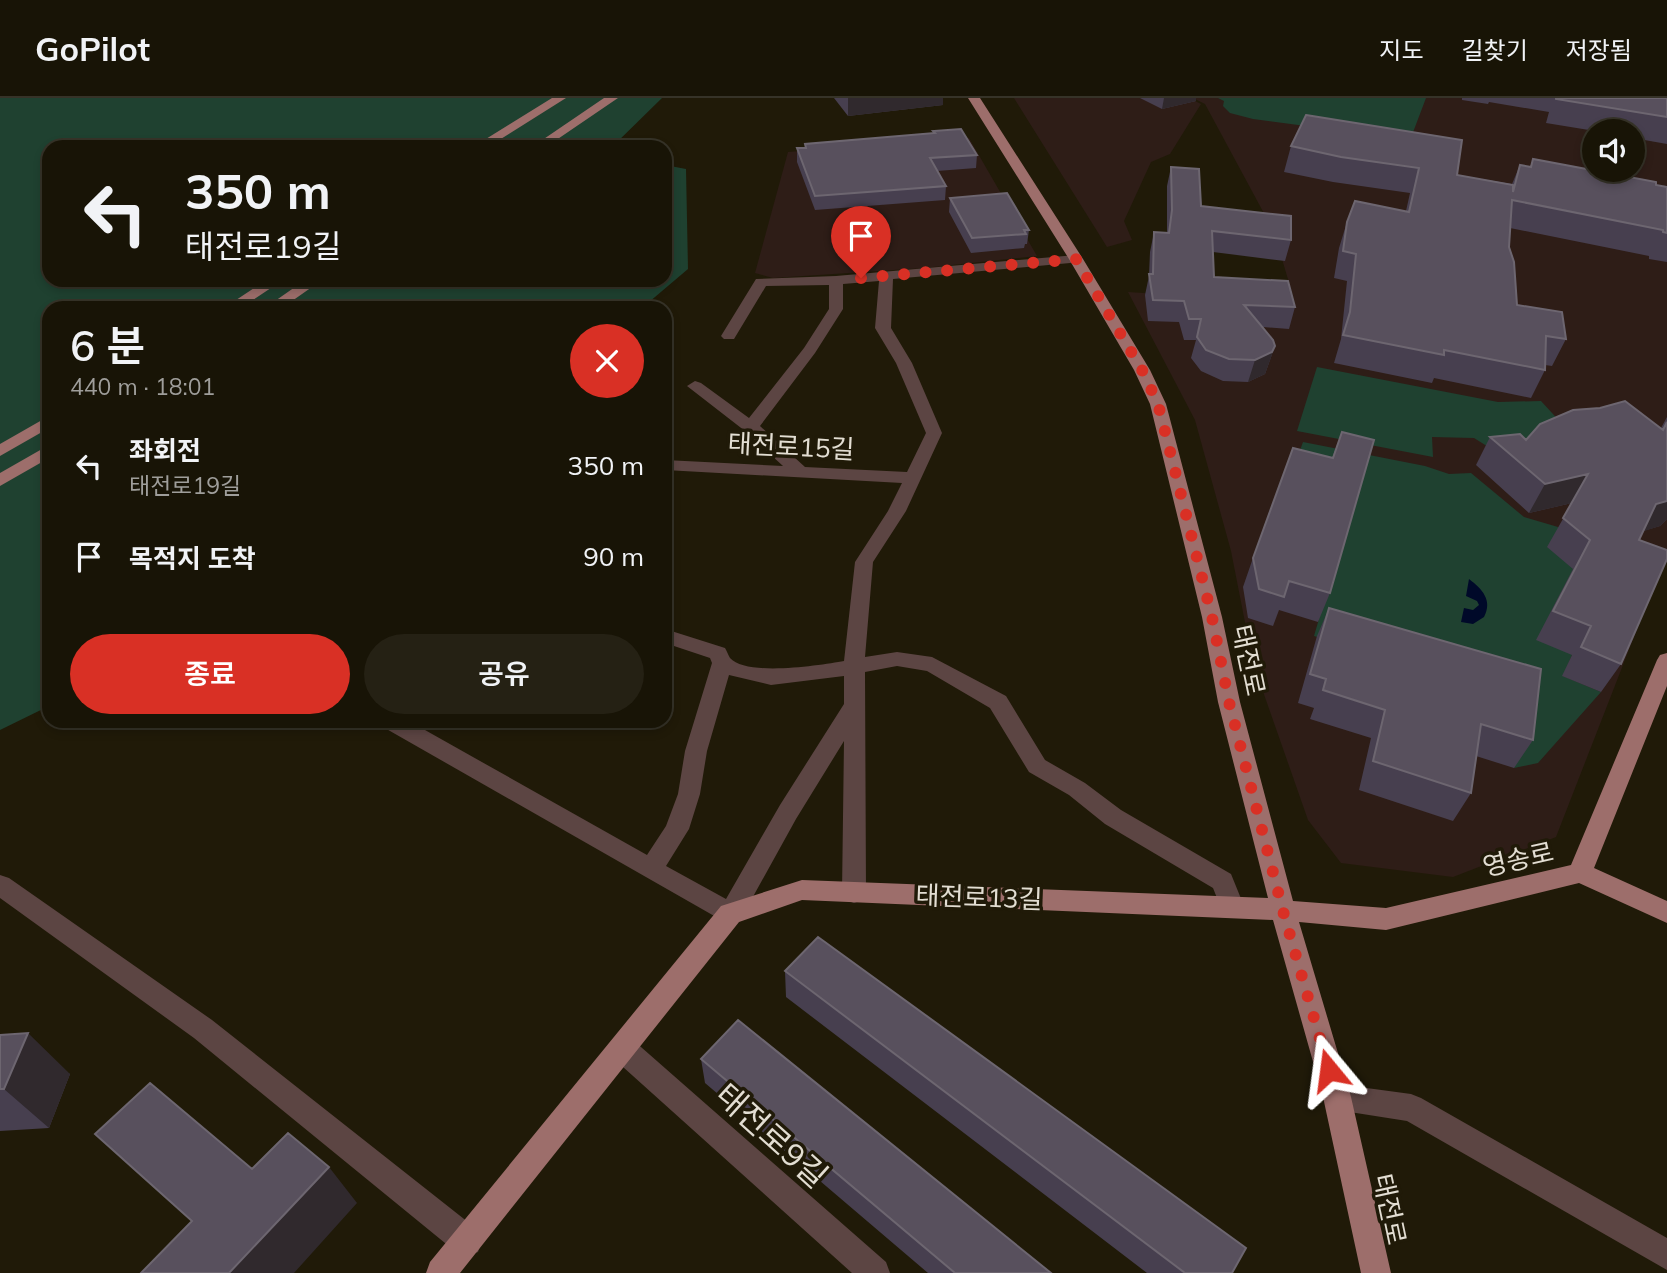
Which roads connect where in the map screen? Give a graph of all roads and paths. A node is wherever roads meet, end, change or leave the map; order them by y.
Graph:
1 (560, 98) edge
2 (570, 98) edge
3 (595, 98) edge
4 (612, 98) edge
5 (974, 98) edge
6 (491, 140) edge
7 (502, 140) edge
8 (532, 140) edge
9 (549, 140) edge
10 (1076, 259) junction
11 (886, 275) junction
12 (835, 280) junction
13 (265, 287) edge
14 (304, 287) edge
15 (242, 301) edge
16 (283, 301) edge
17 (729, 336) dead end
18 (695, 386) dead end
19 (42, 425) edge
20 (751, 427) junction
21 (0, 451) edge
22 (42, 454) edge
23 (672, 465) edge
24 (801, 473) junction
25 (914, 478) junction
26 (0, 481) edge
27 (672, 638) edge
28 (1667, 660) edge
29 (722, 663) junction
30 (854, 667) junction
31 (856, 705) junction
32 (403, 728) edge
33 (652, 868) junction
34 (1580, 873) junction
35 (0, 886) edge
36 (854, 892) junction
37 (1233, 906) junction
38 (1283, 911) junction
39 (1667, 912) edge
40 (730, 914) junction
41 (623, 1049) junction
42 (1337, 1097) junction
43 (467, 1241) junction
44 (1667, 1255) edge
45 (441, 1273) edge
46 (875, 1273) edge
47 (1376, 1273) edge

1 - 6 main road
2 - 7 main road
3 - 8 main road
4 - 9 main road
5 - 10 main road, 태전로
10 - 11 street
10 - 38 main road, 태전로
11 - 12 street
11 - 25 street
12 - 17 street
12 - 20 street
13 - 15 main road
14 - 16 main road
18 - 20 street
19 - 21 main road
20 - 24 street
22 - 26 main road
23 - 24 street, 태전로15길
24 - 25 street, 태전로15길
25 - 30 street
27 - 29 street
28 - 34 main road, 영송로
29 - 30 street
29 - 33 street
30 - 31 street
30 - 37 street
31 - 36 street
31 - 40 street
32 - 33 street
33 - 40 street
34 - 38 main road, 영송로
34 - 39 main road
35 - 43 street
36 - 37 main road, 태전로13길
36 - 40 main road, 태전로13길
37 - 38 main road, 태전로13길
38 - 42 main road, 태전로
40 - 41 main road
41 - 43 main road
41 - 46 street, 태전로9길
42 - 44 street
42 - 47 main road, 태전로
43 - 45 main road

